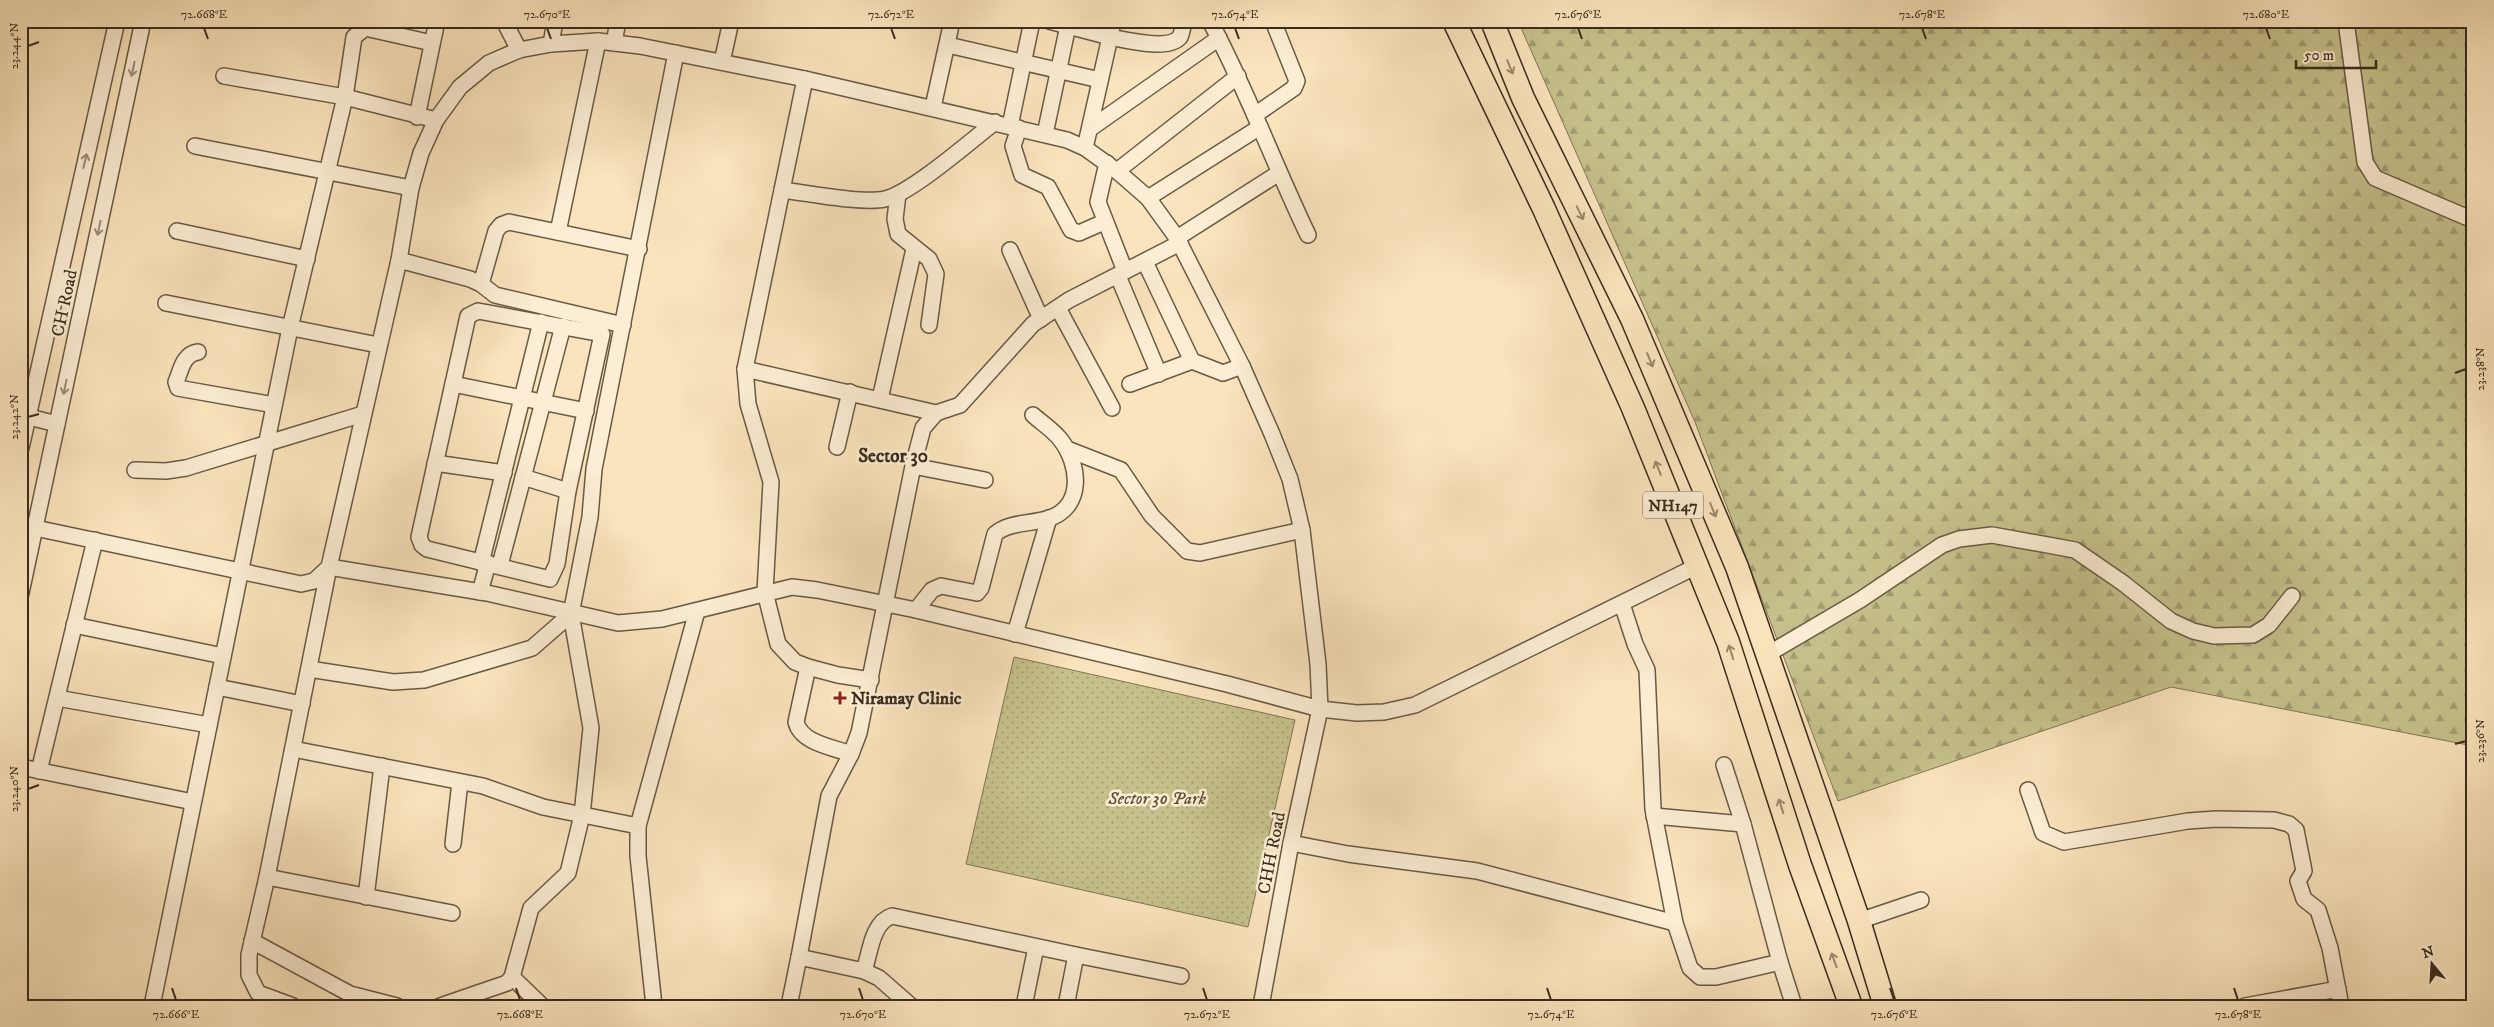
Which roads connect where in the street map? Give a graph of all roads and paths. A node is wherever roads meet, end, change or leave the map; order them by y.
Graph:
1 (117, 21) edge
2 (143, 21) edge
3 (437, 21) edge
4 (504, 21) edge
5 (555, 21) edge
6 (618, 21) edge
7 (731, 21) edge
8 (952, 21) edge
9 (1032, 21) edge
10 (1049, 21) edge
11 (1114, 21) edge
12 (1184, 21) edge
13 (1210, 21) edge
14 (1273, 21) edge
15 (1454, 21) edge
16 (1492, 21) edge
17 (2346, 21) edge
18 (1069, 23) edge
19 (1110, 38) junction
20 (1219, 38) junction
21 (598, 41) junction
22 (432, 42) junction
23 (614, 42) junction
24 (551, 44) junction
25 (948, 45) junction
26 (519, 50) junction
27 (676, 53) junction
28 (722, 62) junction
29 (1022, 62) junction
30 (1059, 71) junction
31 (224, 76) dead end
32 (1238, 76) junction
33 (805, 79) junction
34 (1100, 80) junction
35 (345, 97) junction
36 (933, 107) junction
37 (417, 117) junction
38 (436, 120) junction
39 (1258, 121) junction
40 (995, 122) junction
41 (1014, 127) junction
42 (1091, 128) junction
43 (1045, 134) junction
44 (195, 146) dead end
45 (1085, 148) junction
46 (1112, 167) junction
47 (326, 173) junction
48 (1279, 173) junction
49 (411, 188) junction
50 (782, 190) junction
51 (898, 194) junction
52 (1148, 198) junction
53 (2473, 220) edge
54 (1104, 222) junction
55 (177, 231) dead end
56 (558, 232) junction
57 (1308, 235) dead end
58 (1178, 240) junction
59 (639, 249) junction
60 (914, 249) junction
61 (1010, 250) dead end
62 (307, 259) junction
63 (399, 260) junction
64 (1145, 262) junction
65 (1121, 274) junction
66 (481, 284) junction
67 (166, 303) dead end
68 (1058, 308) junction
69 (1041, 318) junction
70 (553, 320) junction
71 (623, 325) junction
72 (929, 325) dead end
73 (290, 328) junction
74 (378, 345) junction
75 (198, 352) dead end
76 (1192, 361) junction
77 (1242, 366) junction
78 (745, 369) junction
79 (1159, 374) junction
80 (453, 384) junction
81 (1130, 384) dead end
82 (850, 392) junction
83 (522, 398) junction
84 (880, 398) junction
85 (543, 402) junction
86 (274, 405) junction
87 (1112, 408) dead end
88 (586, 411) junction
89 (936, 413) junction
90 (363, 414) junction
91 (24, 416) edge
92 (1034, 416) dead end
93 (57, 424) junction
94 (267, 443) junction
95 (837, 447) dead end
96 (21, 448) edge
97 (1067, 449) junction
98 (435, 464) junction
99 (913, 466) junction
100 (136, 470) dead end
101 (504, 473) junction
102 (523, 477) junction
103 (985, 480) dead end
104 (568, 491) junction
105 (1048, 518) junction
106 (28, 526) edge
107 (1302, 530) junction
108 (94, 540) junction
109 (490, 564) junction
110 (1697, 566) junction
111 (329, 567) junction
112 (241, 571) junction
113 (480, 592) junction
114 (765, 592) junction
115 (21, 593) edge
116 (2292, 596) dead end
117 (886, 603) junction
118 (1622, 604) junction
119 (916, 610) junction
120 (697, 611) junction
121 (571, 614) junction
122 (74, 626) junction
123 (1015, 634) junction
124 (1768, 654) junction
125 (223, 656) junction
126 (808, 667) junction
127 (309, 669) junction
128 (871, 680) junction
129 (217, 687) junction
130 (57, 698) junction
131 (302, 704) junction
132 (1320, 709) junction
133 (209, 725) junction
134 (293, 749) junction
135 (851, 754) junction
136 (1724, 765) dead end
137 (382, 766) junction
138 (21, 767) edge
139 (39, 772) junction
140 (460, 782) junction
141 (2028, 790) dead end
142 (193, 802) junction
143 (582, 815) junction
144 (1654, 816) junction
145 (1743, 824) junction
146 (638, 826) junction
147 (1291, 843) junction
148 (453, 844) dead end
149 (267, 877) junction
150 (366, 896) junction
151 (1921, 900) dead end
152 (452, 913) dead end
153 (1675, 922) junction
154 (1859, 922) junction
155 (252, 941) junction
156 (1036, 946) junction
157 (1076, 955) junction
158 (799, 957) junction
159 (1780, 962) junction
160 (864, 972) junction
161 (1181, 976) dead end
162 (512, 977) junction
163 (2338, 989) junction
164 (286, 1005) edge
165 (152, 1006) edge
166 (397, 1006) edge
167 (440, 1006) edge
168 (542, 1006) edge
169 (654, 1006) edge
170 (789, 1006) edge
171 (911, 1006) edge
172 (1024, 1006) edge
173 (1066, 1006) edge
174 (1261, 1006) edge
175 (1794, 1006) edge
176 (1851, 1006) edge
177 (1885, 1006) edge
178 (2244, 1006) edge
179 (2342, 1006) edge

91 -> 1 street, CH Road
2 -> 93 street, CH Road
3 - 22 street
4 - 26 street
5 - 24 street
6 - 23 street
7 - 28 street
8 - 25 street
9 - 29 street
10 - 18 street
11 - 19 street
12 - 19 street
13 - 20 street
14 - 39 street
110 -> 15 highway, NH147
16 -> 124 highway, NH147
17 - 53 street
18 - 19 street
18 - 30 street
19 - 34 street
20 - 32 street
20 - 42 street
21 - 23 street, CHH Road
21 - 24 street, CHH Road
21 - 56 street
22 - 35 street
22 - 37 street
23 - 27 street, CHH Road
24 - 26 street, CHH Road
25 - 29 street
25 - 36 street
26 - 38 street, CHH Road
27 - 28 street, CHH Road
27 - 59 street
28 - 33 street, CHH Road
29 - 30 street
29 - 41 street
30 - 34 street
30 - 43 street
31 - 35 street
32 - 39 street
32 - 46 street
33 - 36 street, CHH Road
33 - 50 street
34 - 42 street
35 - 37 street
35 - 47 street
36 - 40 street, CHH Road
37 - 38 street
38 - 49 street, CHH Road
39 - 48 street
39 - 52 street
40 - 41 street, CHH Road
40 - 51 street
41 - 43 street, CHH Road
41 - 54 street
42 - 45 street
43 - 45 street, CHH Road
44 - 47 street
45 - 46 street, CHH Road
46 - 52 street, CHH Road
46 - 54 street
47 - 49 street
47 - 62 street
48 - 57 street
48 - 58 street
49 - 63 street, CHH Road
50 - 51 street
50 - 78 street
51 - 60 street
52 - 58 street, CHH Road
54 - 65 street
55 - 62 street
56 - 59 street
56 - 66 street
58 - 64 street
58 - 77 street, CHH Road
59 - 71 street
60 - 72 street
60 - 84 street
61 - 69 street
62 - 73 street
63 - 66 street
63 - 74 street, CHH Road
64 - 65 street
64 - 76 street
65 - 68 street
65 - 79 street
66 - 70 street
67 - 73 street
68 - 69 street
68 - 87 street
69 - 89 street
70 - 71 street
70 - 80 street
70 - 83 street
70 - 85 street
70 - 88 street
71 - 121 street
73 - 74 street
73 - 86 street
74 - 90 street, CHH Road
75 - 86 street
76 - 77 street
76 - 79 street
77 - 107 street, CHH Road
78 - 82 street
78 - 114 street
79 - 81 street
80 - 83 street
80 - 98 street
82 - 84 street
82 - 95 street
83 - 85 street
83 - 101 street
84 - 89 street
85 - 88 street
85 - 102 street
86 - 94 street
88 - 104 street
89 - 99 street
90 - 94 street
90 - 111 street, CHH Road
91 - 93 street
91 - 96 street, CH Road
92 - 97 street
93 - 106 street, CH Road
94 - 100 street
94 - 112 street
97 - 105 street
97 - 107 street
98 - 101 street
98 - 109 street
99 - 103 street
99 - 117 street
101 - 109 street
102 - 104 street
102 - 109 street
104 - 109 street
105 - 119 street
105 - 123 street
106 - 108 street
106 - 115 street, CH Road
107 - 132 street, CHH Road
108 - 112 street
108 - 122 street
109 - 113 street
110 - 118 street
176 -> 110 highway, NH147
111 - 112 street
111 - 113 street
111 - 127 street, CHH Road
112 - 125 street
113 - 121 street
114 - 117 street
114 - 120 street
114 - 126 street
116 - 124 street
117 - 119 street
117 - 128 street
118 - 132 street
118 - 144 street
119 - 123 street
120 - 121 street
120 - 146 street
121 - 127 street
121 - 143 street
122 - 125 street
122 - 130 street
123 - 132 street
124 - 154 highway, NH147
125 - 129 street
126 - 128 street
126 - 135 street
127 - 131 street, CHH Road
128 - 135 street
129 - 131 street
129 - 133 street
130 - 133 street
130 - 139 street
131 - 134 street, CHH Road
132 - 147 street, CHH Road
133 - 142 street
134 - 137 street
134 - 149 street, CHH Road
135 - 158 street
136 - 145 street
137 - 140 street
137 - 150 street
138 - 139 street
139 - 142 street
140 - 143 street
140 - 148 street
141 - 163 street
142 - 165 street
143 - 146 street
143 - 162 street
144 - 145 street
144 - 153 street
145 - 159 street
146 - 169 street
147 - 153 street
147 - 174 street, CHH Road
149 - 150 street
149 - 155 street, CHH Road
150 - 152 street
151 - 154 street
153 - 159 street
154 - 177 highway, NH147
155 - 164 street, CHH Road
155 - 166 street
156 - 157 street
156 - 160 street
156 - 172 street
157 - 161 street
157 - 173 street
158 - 160 street
158 - 170 street
159 - 175 street
160 - 171 street
162 - 167 street
162 - 168 street
163 - 178 street
163 - 179 street

